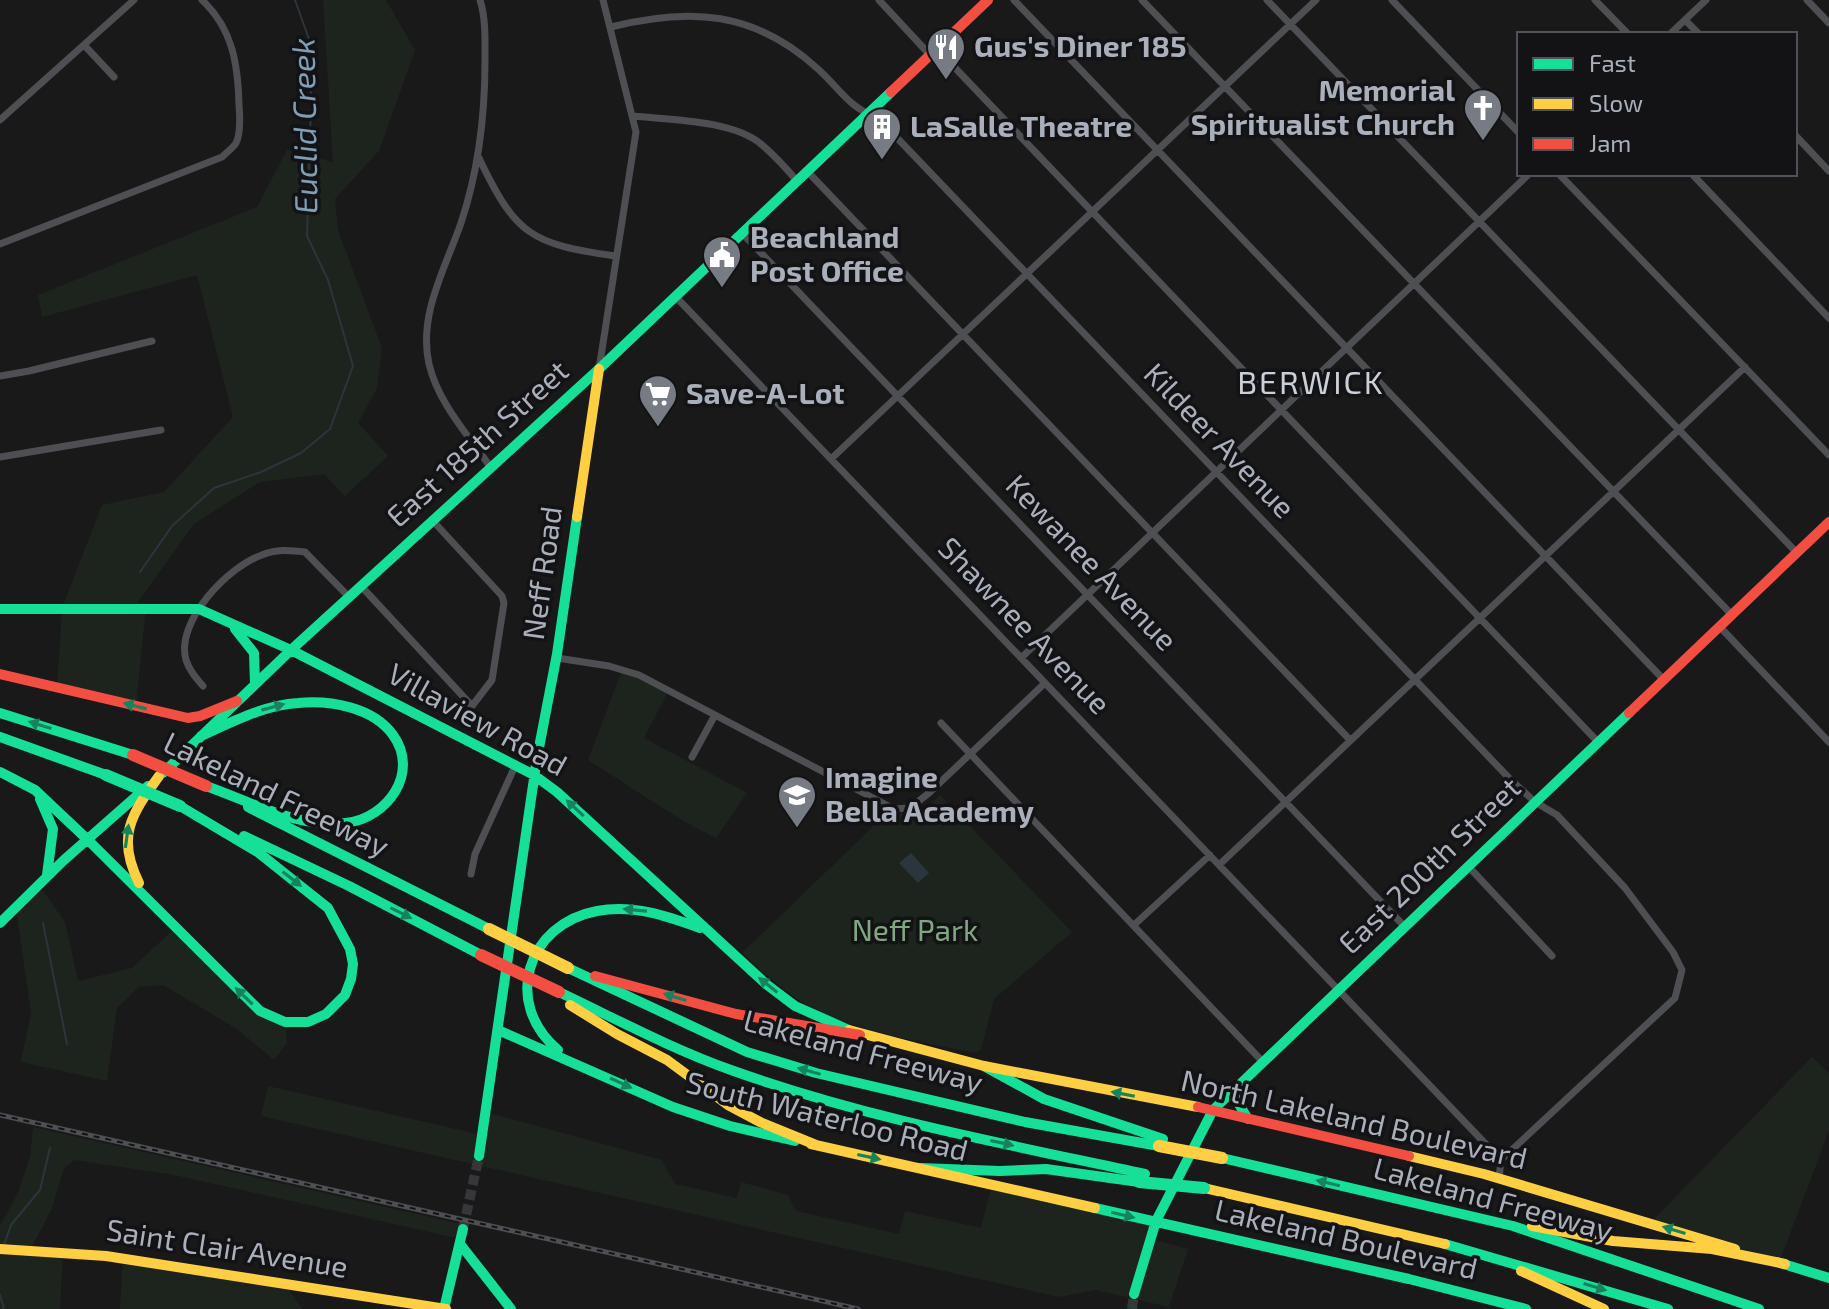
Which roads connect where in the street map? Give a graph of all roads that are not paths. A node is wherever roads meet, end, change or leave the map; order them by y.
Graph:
1 (134, 0) edge
2 (202, 0) edge
3 (480, 0) edge
4 (603, 0) edge
5 (879, 0) edge
6 (988, 0) edge
7 (1014, 0) edge
8 (1142, 0) edge
9 (1267, 0) edge
10 (1316, 0) edge
11 (1392, 0) edge
12 (1595, 0) edge
13 (1706, 0) edge
14 (1807, 0) edge
15 (975, 5) edge
16 (1685, 20) junction
17 (1829, 23) edge
18 (1290, 24) junction
19 (611, 27) junction
20 (1626, 32) edge
21 (1672, 32) edge
22 (1697, 32) edge
23 (85, 46) junction
24 (934, 52) junction
25 (114, 77) dead end
26 (1225, 87) junction
27 (867, 115) junction
28 (633, 116) junction
29 (0, 120) edge
30 (1517, 131) edge
31 (1797, 137) edge
32 (1157, 150) junction
33 (479, 158) junction
34 (807, 171) junction
35 (1829, 171) edge
36 (1527, 176) edge
37 (1561, 176) edge
38 (1694, 176) edge
39 (797, 181) junction
40 (1092, 213) junction
41 (1480, 222) junction
42 (742, 233) junction
43 (0, 244) edge
44 (615, 256) junction
45 (1026, 275) junction
46 (1414, 284) junction
47 (675, 296) junction
48 (1829, 318) edge
49 (962, 336) junction
50 (152, 341) dead end
51 (1347, 348) junction
52 (1745, 367) junction
53 (599, 369) junction
54 (0, 376) edge
55 (898, 397) junction
56 (1280, 411) junction
57 (1679, 429) junction
58 (161, 430) dead end
59 (1829, 455) edge
60 (0, 457) edge
61 (831, 459) junction
62 (491, 468) junction
63 (1216, 473) junction
64 (1613, 490) junction
65 (433, 521) junction
66 (1829, 522) edge
67 (1152, 534) junction
68 (1797, 553) junction
69 (1545, 556) junction
70 (361, 586) junction
71 (1089, 595) junction
72 (349, 597) junction
73 (0, 609) edge
74 (199, 609) junction
75 (1732, 615) junction
76 (1479, 618) junction
77 (228, 622) junction
78 (1720, 627) junction
79 (291, 650) junction
80 (557, 658) junction
81 (1021, 658) junction
82 (0, 674) edge
83 (1414, 680) junction
84 (1664, 680) junction
85 (1045, 683) junction
86 (255, 684) junction
87 (203, 686) dead end
88 (237, 701) junction
89 (0, 713) edge
90 (715, 715) junction
91 (941, 723) dead end
92 (201, 736) junction
93 (0, 737) edge
94 (1350, 740) junction
95 (1598, 742) junction
96 (1829, 742) edge
97 (970, 755) junction
98 (692, 757) dead end
99 (516, 764) junction
100 (0, 772) edge
101 (534, 775) junction
102 (159, 776) junction
103 (206, 786) junction
104 (35, 790) junction
105 (1286, 802) junction
106 (1535, 802) junction
107 (180, 806) junction
108 (88, 840) junction
109 (1210, 855) junction
110 (1219, 865) junction
111 (1468, 866) junction
112 (471, 874) dead end
113 (47, 877) junction
114 (149, 900) junction
115 (0, 923) edge
116 (1134, 925) junction
117 (1404, 926) junction
118 (709, 932) junction
119 (1552, 956) dead end
120 (584, 975) junction
121 (1338, 989) junction
122 (558, 995) junction
123 (498, 1030) junction
124 (860, 1035) junction
125 (1262, 1061) junction
126 (580, 1064) junction
127 (984, 1066) junction
128 (1237, 1086) junction
129 (1213, 1110) junction
130 (1248, 1119) junction
131 (1161, 1142) junction
132 (816, 1145) junction
133 (479, 1156) tunnel mouth
134 (1501, 1160) junction
135 (920, 1168) junction
136 (1142, 1178) junction
137 (1499, 1178) junction
138 (1153, 1222) junction
139 (1513, 1226) junction
140 (463, 1229) tunnel mouth
141 (1412, 1234) junction
142 (460, 1244) junction
143 (0, 1249) edge
144 (1785, 1264) junction
145 (1829, 1278) edge
146 (1134, 1294) tunnel mouth
147 (445, 1309) edge
148 (511, 1309) edge
149 (1526, 1309) edge
150 (1604, 1309) edge
151 (1668, 1309) edge
152 (1759, 1309) edge

1 - 23 street
2 - 43 street
3 - 33 street
4 - 19 street, Neff Road
5 - 24 street
6 - 15 main road, East 185th Street
7 - 32 street
8 - 26 street
9 - 18 street
10 - 18 street
11 - 30 street
12 - 20 street
13 - 16 street
14 - 17 street
15 - 24 main road, East 185th Street
16 - 21 street
16 - 22 street
18 - 26 street
18 - 41 street
19 - 27 street, Kildeer Avenue
19 - 28 street, Neff Road
23 - 25 street
23 - 29 street
24 - 27 main road, East 185th Street
24 - 40 street
26 - 32 street
26 - 46 street
27 - 34 main road, East 185th Street
27 - 45 street, Kildeer Avenue
28 - 39 street
28 - 44 street, Neff Road
31 - 35 street
32 - 40 street
32 - 51 street
33 - 44 street
33 - 62 street
34 - 39 main road, East 185th Street
34 - 49 street
36 - 41 street
37 - 52 street
38 - 48 street
39 - 42 main road, East 185th Street
40 - 45 street
40 - 56 street
41 - 46 street
41 - 57 street
42 - 47 main road, East 185th Street
42 - 55 street, Kewanee Avenue
44 - 53 street, Neff Road
45 - 49 street
45 - 63 street, Kildeer Avenue
46 - 51 street
46 - 64 street
47 - 53 main road, East 185th Street
47 - 61 street, Shawnee Avenue
49 - 55 street
49 - 67 street
50 - 54 street
51 - 56 street
51 - 69 street
52 - 57 street
52 - 59 street
53 - 62 main road, East 185th Street
53 - 80 main road, Neff Road
55 - 61 street
55 - 71 street, Kewanee Avenue
56 - 63 street
56 - 76 street
57 - 64 street
57 - 68 street
58 - 60 street
61 - 81 street, Shawnee Avenue
62 - 65 main road, East 185th Street
63 - 67 street
63 - 83 street, Kildeer Avenue
64 - 69 street
64 - 75 street
65 - 70 main road, East 185th Street
65 - 70 street
66 - 68 main road, East 200th Street
67 - 71 street
67 - 94 street
68 - 75 main road, East 200th Street
69 - 76 street
69 - 84 street
70 - 72 main road, East 185th Street
71 - 81 street
71 - 105 street, Kewanee Avenue
72 - 74 street
72 - 79 main road, East 185th Street
73 - 74 main road, Villaview Road
74 - 77 main road, Villaview Road
74 - 87 street
75 - 78 main road, East 200th Street
76 - 83 street
76 - 95 street
77 - 79 main road, Villaview Road
77 - 86 main road
78 - 84 main road, East 200th Street
78 - 96 street
79 - 86 main road, East 185th Street
79 - 99 main road, Villaview Road
80 - 90 street
80 - 101 main road, Neff Road
81 - 85 street, Shawnee Avenue
88 -> 82 main road
83 - 94 street
83 - 106 street, Kildeer Avenue
84 - 95 main road, East 200th Street
85 - 97 street
85 - 109 street, Shawnee Avenue
86 - 88 main road, East 185th Street
88 - 92 main road, East 185th Street
103 -> 89 main road, Lakeland Freeway, bridge
90 - 97 street
90 - 98 street
91 - 97 street
92 - 102 main road, East 185th Street
92 -> 103 main road
93 - 107 main road, Lakeland Freeway, bridge
94 - 105 street
95 - 106 main road, East 200th Street
97 - 116 street
99 - 101 main road, Villaview Road
99 - 112 street
100 - 104 main road
118 -> 101 main road, Villaview Road
101 - 123 main road, Neff Road
102 - 108 main road, East 185th Street
114 -> 102 main road
103 - 120 main road, Lakeland Freeway, bridge
104 - 108 main road
104 - 113 main road
105 - 110 street
105 - 117 street, Kewanee Avenue
106 - 111 main road, East 200th Street
106 - 134 street, Kildeer Avenue
107 -> 114 main road
107 -> 122 main road, Lakeland Freeway, bridge
108 - 113 main road, East 185th Street
108 - 114 main road
109 - 110 street, Shawnee Avenue
109 - 116 street
110 - 121 street, Shawnee Avenue
111 - 117 main road, East 200th Street
111 - 119 street
113 - 115 main road, East 185th Street
116 - 125 street
117 - 121 main road, East 200th Street
124 -> 118 main road, Villaview Road
118 -> 126 main road
124 -> 120 main road
131 -> 120 main road, Lakeland Freeway
121 - 125 main road, East 200th Street
121 - 134 street, Shawnee Avenue
122 - 132 main road
122 -> 136 main road, Lakeland Freeway
123 - 126 main road, South Waterloo Road
123 - 133 main road, Neff Road
124 - 127 main road, North Lakeland Boulevard
125 - 128 main road, East 200th Street
126 -> 132 main road, South Waterloo Road
129 -> 127 main road, North Lakeland Boulevard
127 - 131 main road
128 - 129 main road, East 200th Street
128 - 130 main road
129 - 130 main road, North Lakeland Boulevard
129 - 138 main road, East 200th Street
130 - 137 main road, North Lakeland Boulevard
139 -> 131 main road, Lakeland Freeway, bridge
132 -> 135 main road, South Waterloo Road
134 - 137 street
135 - 136 main road
135 -> 138 main road, South Waterloo Road
136 - 141 main road, Lakeland Freeway, bridge
144 -> 137 main road, North Lakeland Boulevard
138 - 146 main road, East 200th Street
138 - 149 main road, Lakeland Boulevard
139 - 144 main road
139 - 152 main road, Lakeland Freeway
140 - 142 main road
141 - 150 main road
141 -> 151 main road, Lakeland Freeway
142 - 147 main road
142 - 148 main road
143 - 147 main road, Saint Clair Avenue
144 - 145 main road, North Lakeland Boulevard

